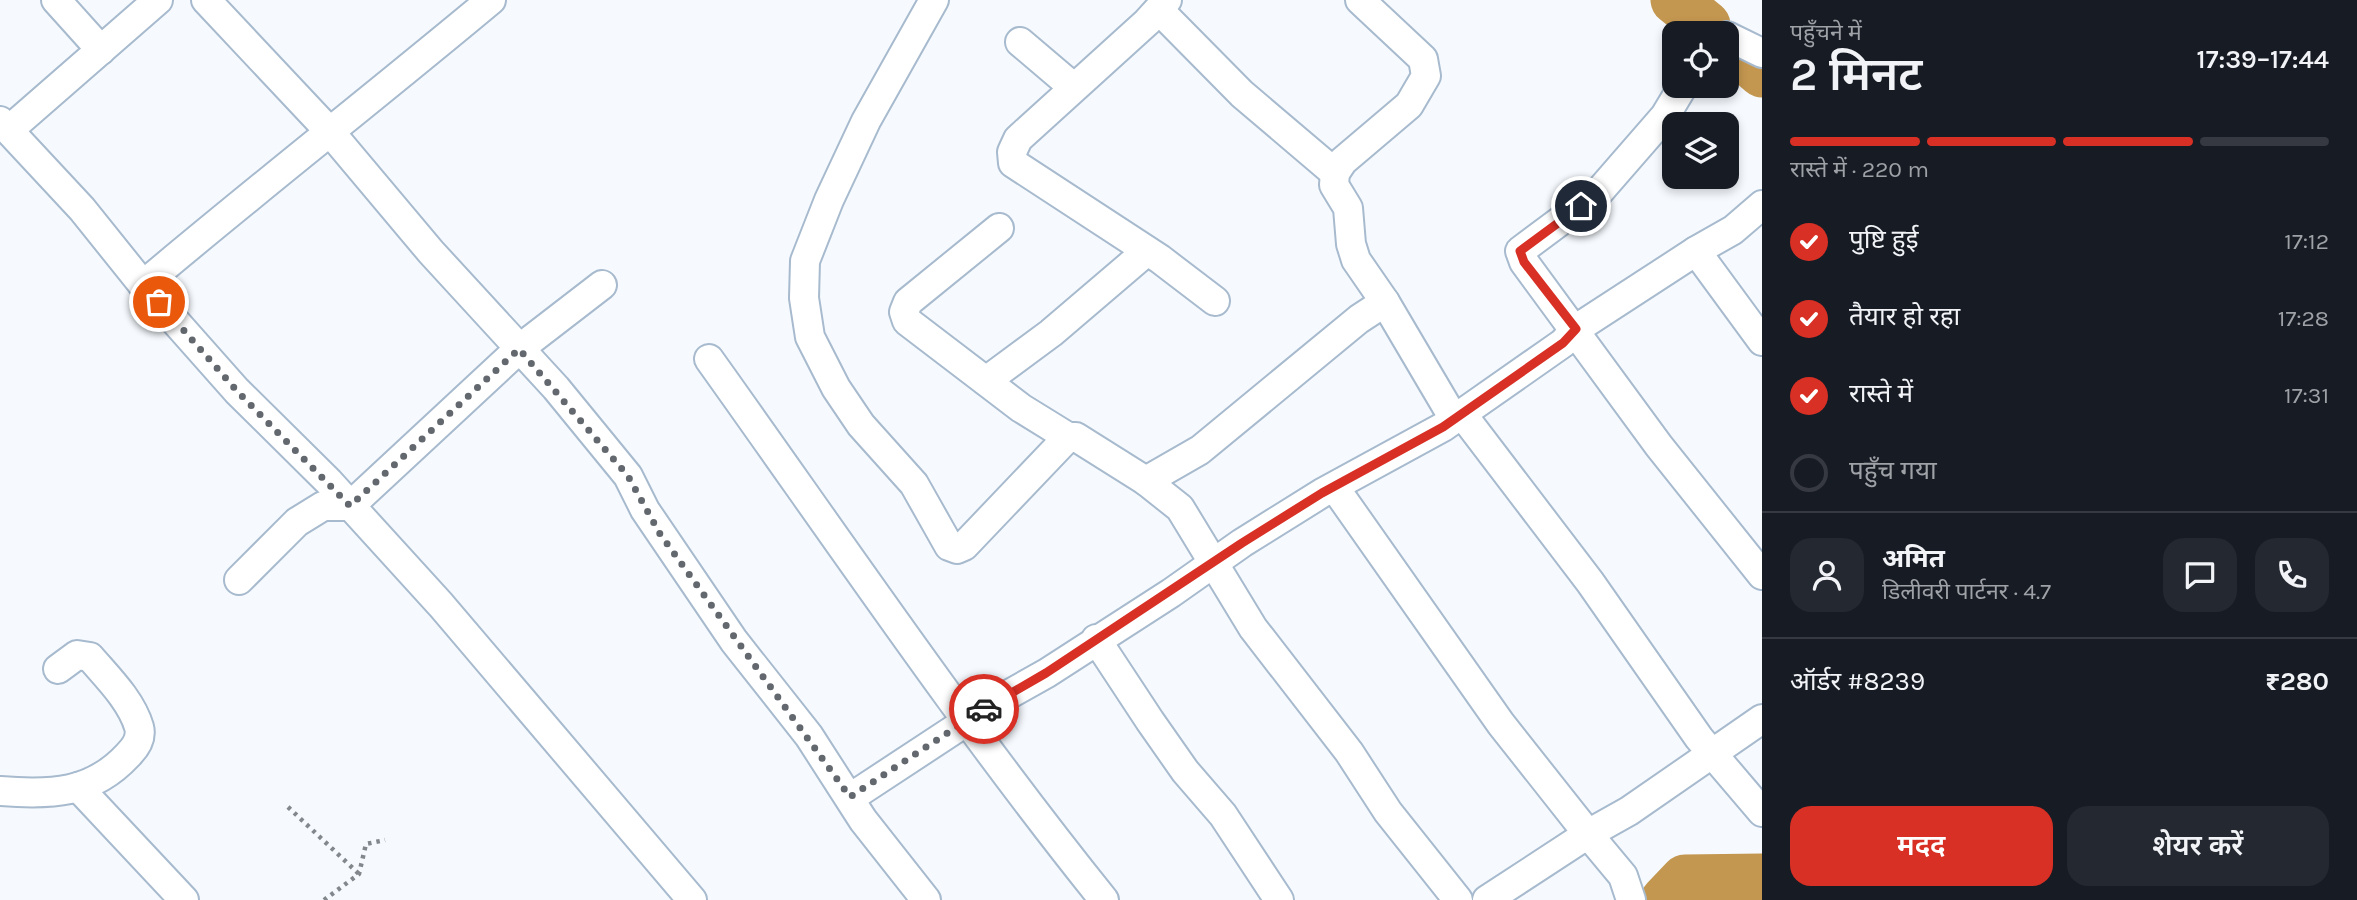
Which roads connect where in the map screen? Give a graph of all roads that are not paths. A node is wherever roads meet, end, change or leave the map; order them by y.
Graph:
1 (57, 0) edge
2 (158, 0) edge
3 (206, 0) edge
4 (491, 0) edge
5 (934, 0) edge
6 (1360, 0) edge
7 (1163, 5) edge
8 (1020, 42) dead end
9 (1739, 42) edge
10 (101, 50) junction
11 (1762, 53) edge
12 (1073, 87) junction
13 (1676, 98) edge
14 (4, 125) edge
15 (331, 133) junction
16 (1335, 173) junction
17 (1762, 205) edge
18 (999, 228) dead end
19 (1147, 251) junction
20 (1696, 251) junction
21 (143, 285) junction
22 (602, 285) dead end
23 (1215, 301) dead end
24 (1385, 302) junction
25 (1576, 329) junction
26 (1762, 341) edge
27 (519, 349) junction
28 (709, 359) dead end
29 (986, 381) junction
30 (1458, 417) junction
31 (1068, 437) junction
32 (1146, 481) junction
33 (1335, 488) junction
34 (350, 506) junction
35 (1213, 561) junction
36 (1762, 575) edge
37 (239, 580) dead end
38 (1096, 639) junction
39 (58, 669) dead end
40 (1762, 719) edge
41 (965, 721) junction
42 (1712, 755) junction
43 (78, 788) junction
44 (0, 792) edge
45 (850, 797) junction
46 (1762, 812) edge
47 (1588, 834) junction
48 (184, 900) edge
49 (692, 900) edge
50 (926, 900) edge
51 (1104, 900) edge
52 (1279, 900) edge
53 (1458, 900) edge
54 (1487, 900) edge
55 (1631, 900) edge

1 - 10 street
2 - 10 street
3 - 15 street
4 - 15 street
5 - 31 street
6 - 16 street
7 - 12 street
7 - 16 street
8 - 12 street
9 - 11 street
10 - 14 street
12 - 19 street
13 - 25 street
14 - 21 street
15 - 21 street
15 - 27 street
16 - 24 street
17 - 20 street
18 - 29 street
19 - 23 street
19 - 29 street
20 - 25 street
20 - 26 street
21 - 34 street
22 - 27 street
24 - 30 street
24 - 32 street
25 - 30 street
25 - 36 street
27 - 34 street
27 - 45 street
28 - 41 street
29 - 31 street
30 - 33 street
30 - 42 street
31 - 32 street
32 - 35 street
33 - 35 street
33 - 47 street
34 - 37 street
34 - 49 street
35 - 38 street
35 - 53 street
38 - 41 street
38 - 52 street
39 - 43 street
40 - 42 street
41 - 45 street
41 - 51 street
42 - 46 street
42 - 47 street
43 - 44 street
43 - 48 street
45 - 50 street
47 - 54 street
47 - 55 street

